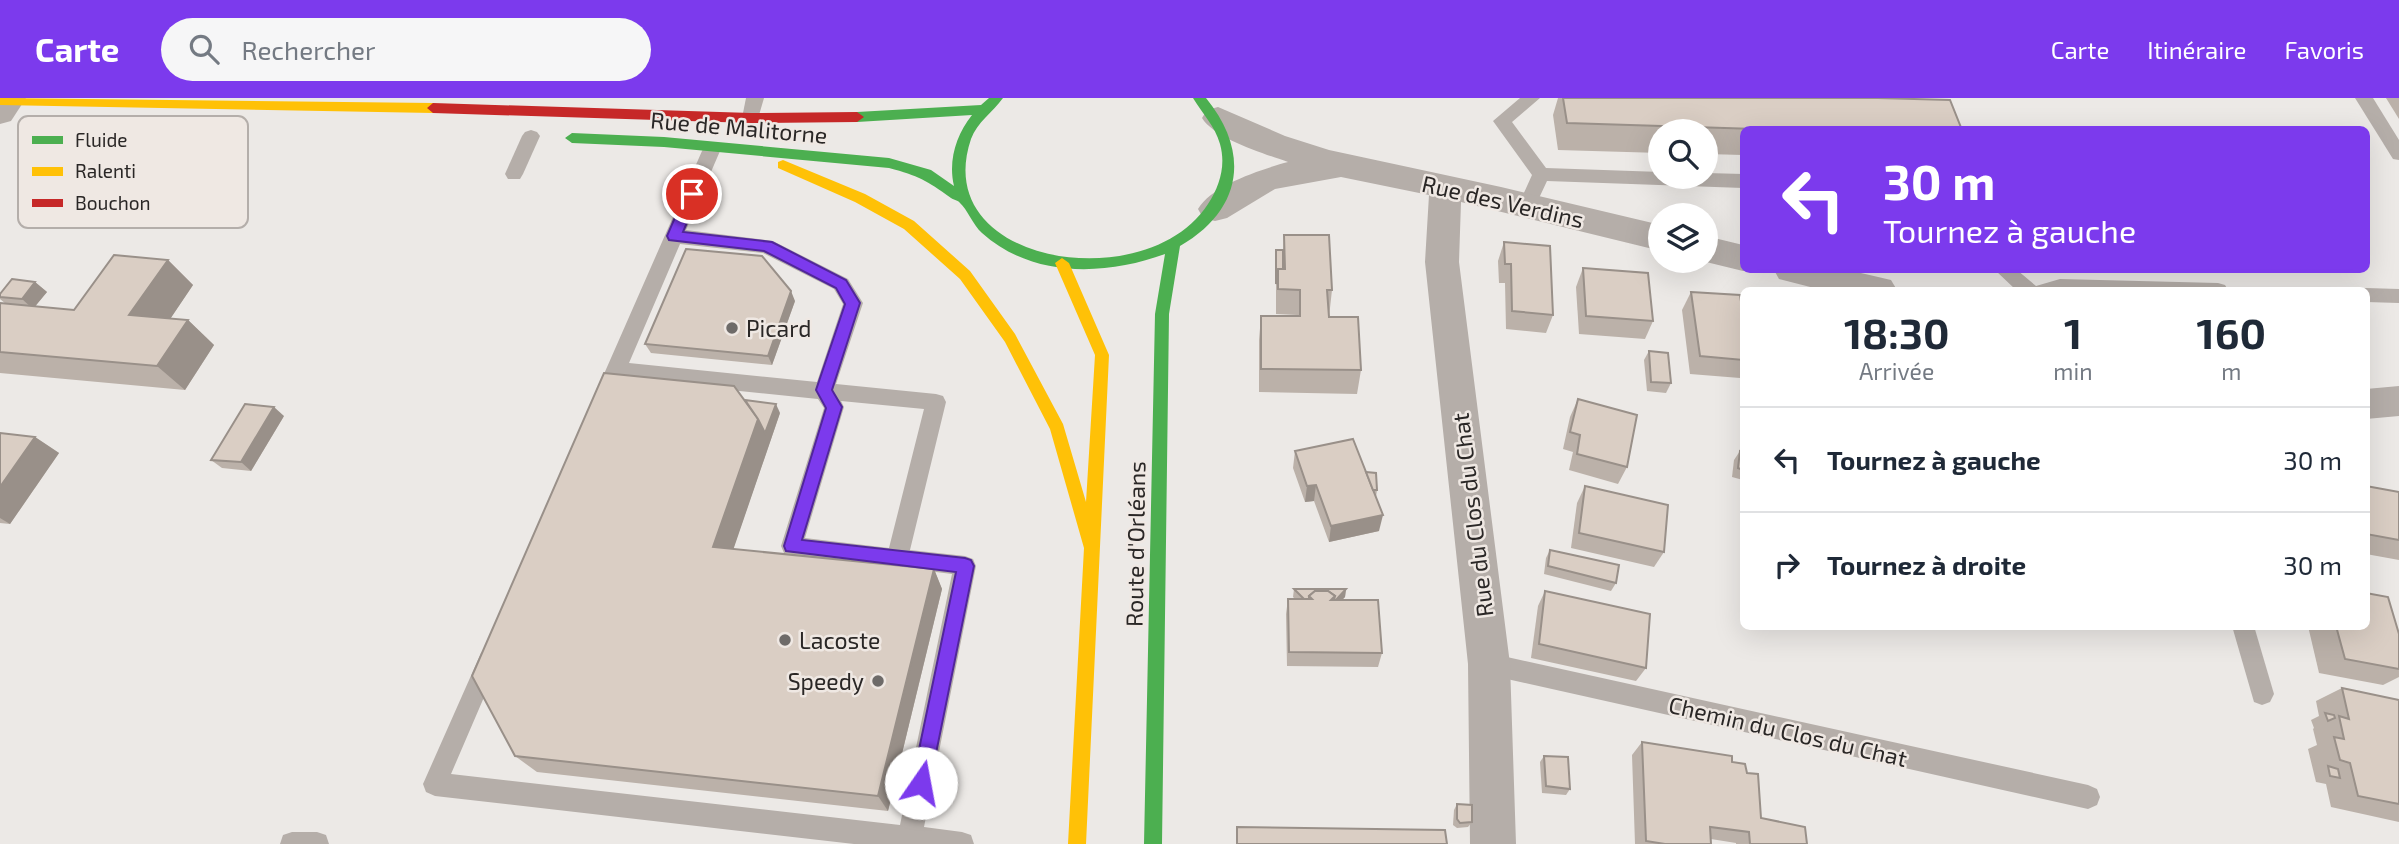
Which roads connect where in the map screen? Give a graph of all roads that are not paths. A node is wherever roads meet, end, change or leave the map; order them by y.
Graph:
1 (755, 98) edge
2 (997, 98) edge
3 (1531, 98) edge
4 (2364, 98) edge
5 (287, 102) edge
6 (347, 102) edge
7 (493, 104) edge
8 (1209, 108) edge
9 (5, 109) edge
10 (982, 110) junction
11 (751, 118) junction
12 (538, 136) joint
13 (664, 142) junction
14 (711, 151) junction
15 (2399, 154) edge
16 (1346, 168) junction
17 (514, 174) dead end
18 (1541, 174) junction
19 (1740, 181) edge
20 (1447, 187) junction
21 (961, 198) junction
22 (1527, 206) junction
23 (1215, 209) junction
24 (1648, 235) edge
25 (674, 236) junction
26 (1173, 246) junction
27 (1718, 252) edge
28 (1740, 257) edge
29 (1062, 263) junction
30 (1804, 273) edge
31 (2008, 273) edge
32 (1866, 287) edge
33 (2025, 287) edge
34 (2056, 287) edge
35 (2100, 287) edge
36 (2370, 295) edge
37 (2399, 296) edge
38 (615, 370) junction
39 (824, 390) junction
40 (2399, 401) edge
41 (2370, 404) edge
42 (593, 421) edge
43 (1092, 550) junction
44 (897, 558) junction
45 (2244, 630) edge
46 (500, 634) edge
47 (1489, 664) junction
48 (2263, 694) dead end
49 (2088, 797) dead end
50 (910, 838) junction
51 (292, 844) edge
52 (317, 844) edge
53 (962, 844) edge
54 (1077, 844) edge
55 (1153, 844) edge
56 (1493, 844) edge

1 - 11 lane
2 - 10 main road
3 - 18 lane
4 - 15 lane
5 - 6 main road, Rue de Malitorne
5 - 9 main road, Rue de Malitorne
6 - 7 main road, Rue de Malitorne
7 - 11 main road, Rue de Malitorne
8 - 16 street, Rue des Verdins
8 - 23 main road
10 - 11 main road, Rue de Malitorne
10 - 21 main road
12 - 13 main road, Rue de Malitorne
12 - 17 lane
13 - 14 main road
13 - 21 main road, Rue de Malitorne
14 - 25 lane
14 - 43 main road
16 - 20 street, Rue des Verdins
16 - 23 street, Rue des Verdins
18 - 19 lane
18 - 22 lane
20 - 22 street, Rue des Verdins
20 - 47 street, Rue du Clos du Chat
21 - 29 main road
22 - 24 street, Rue des Verdins
23 - 26 main road
25 - 38 lane
25 - 39 lane
26 - 29 main road
26 - 55 main road, Route d'Orléans
27 - 28 street
29 - 43 main road, Route d'Orléans
30 - 32 street
31 - 33 lane
34 - 35 lane
36 - 37 lane
38 - 39 lane
38 - 42 lane
39 - 44 lane
39 - 44 lane
40 - 41 street
43 - 54 main road, Route d'Orléans
44 - 50 lane
45 - 48 lane
46 - 50 lane
47 - 49 lane, Chemin du Clos du Chat
47 - 56 street, Rue du Clos du Chat
50 - 53 lane
51 - 52 lane

